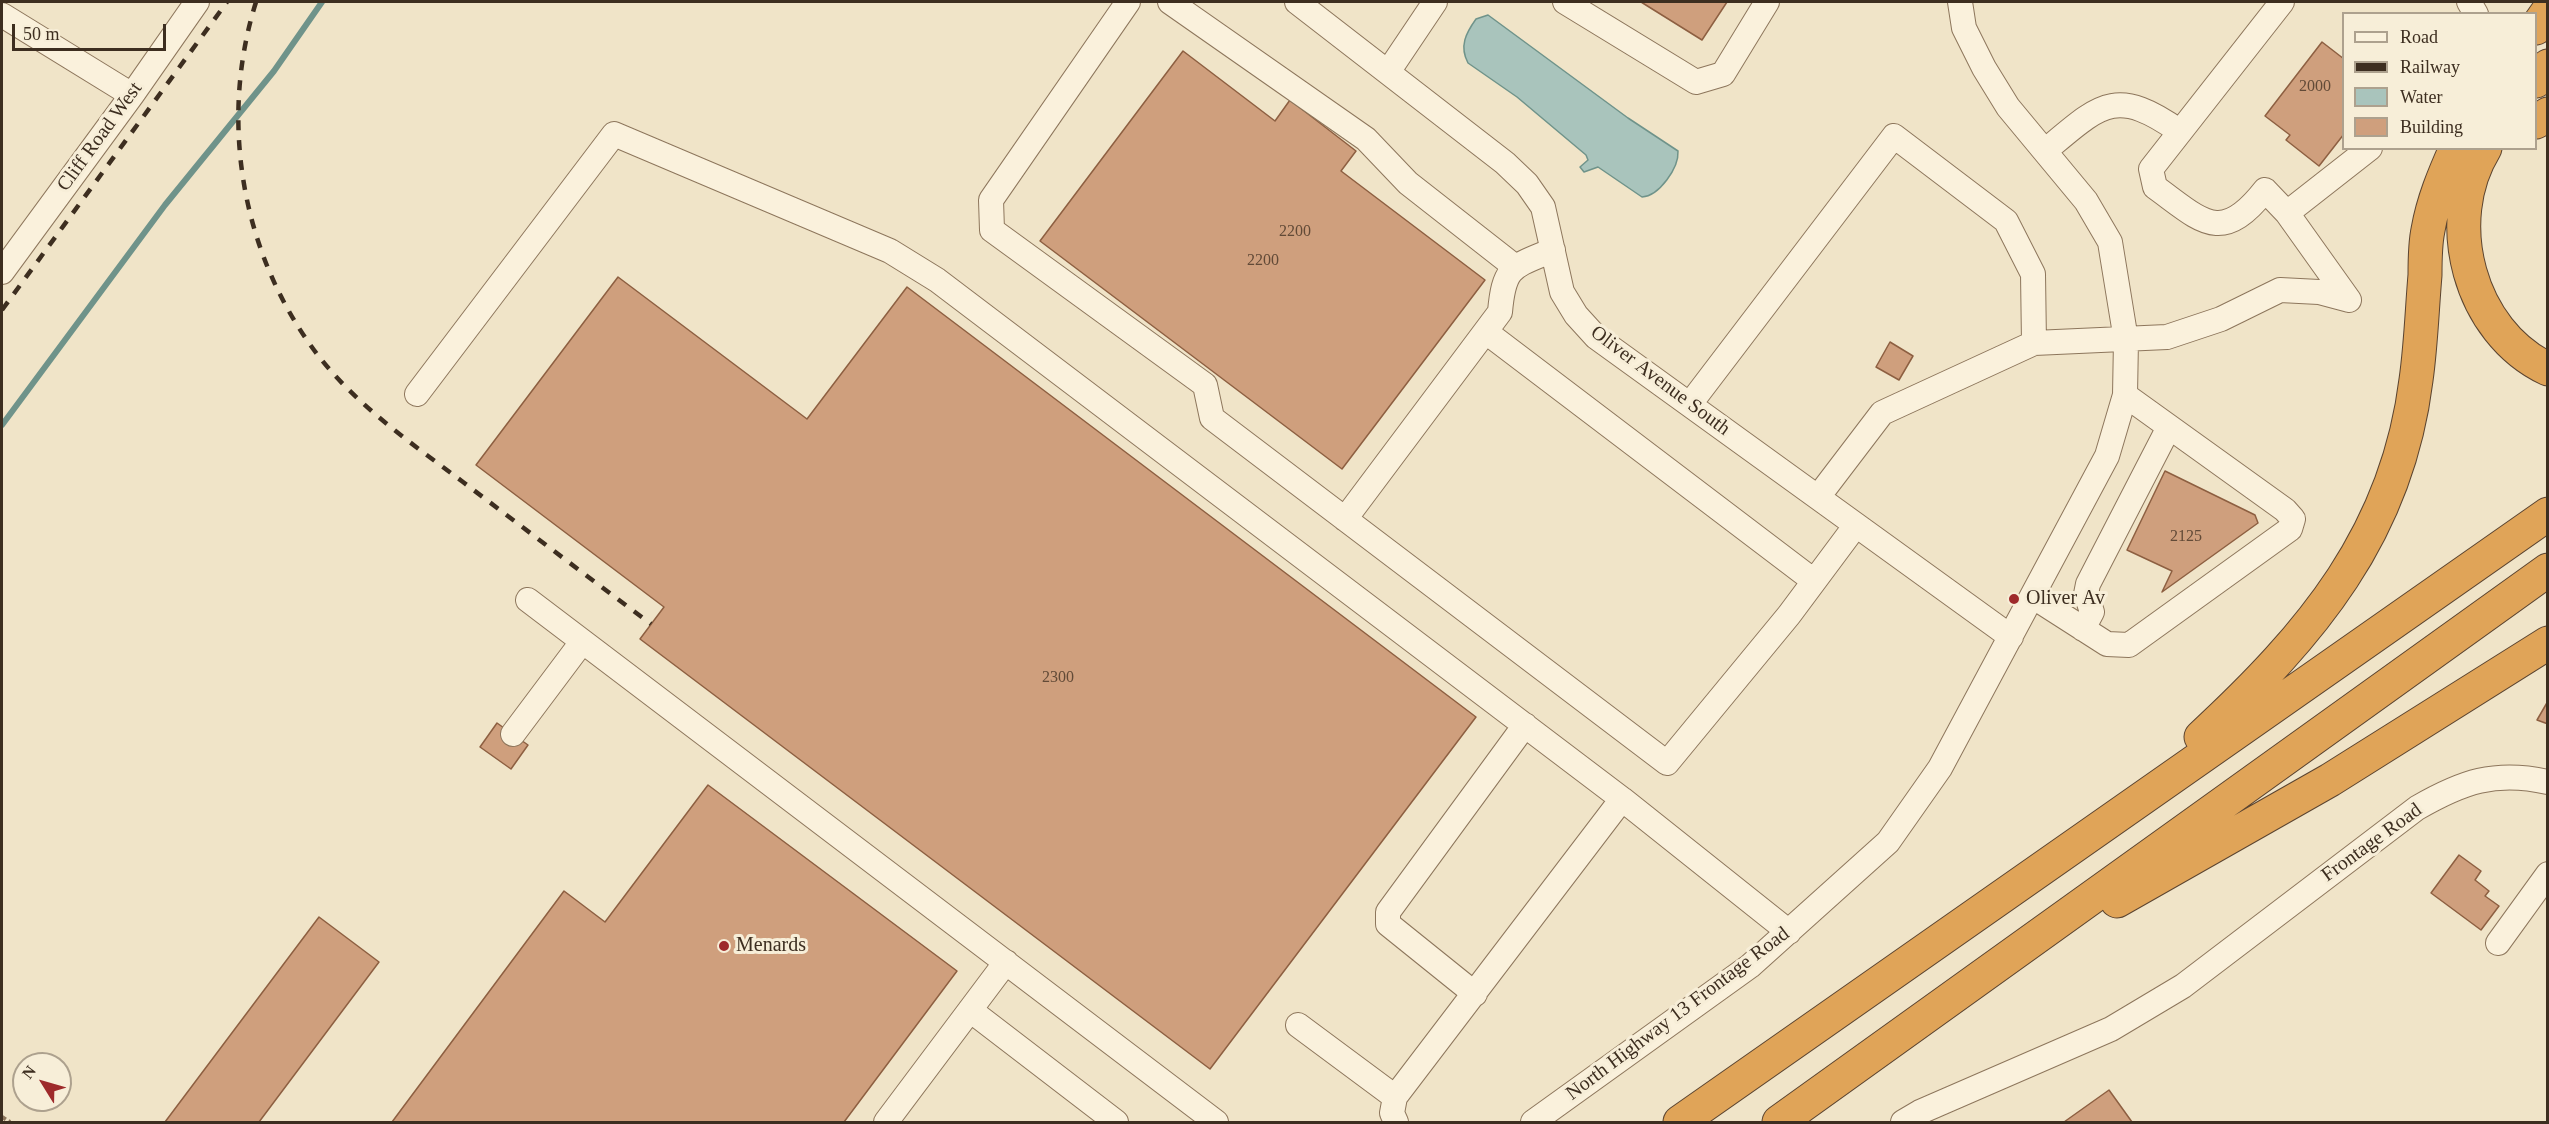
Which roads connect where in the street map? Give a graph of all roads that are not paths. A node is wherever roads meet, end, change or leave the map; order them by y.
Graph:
1 (197, 2) edge
2 (1128, 2) edge
3 (1170, 2) edge
4 (1297, 2) edge
5 (1565, 2) edge
6 (1767, 2) edge
7 (1960, 2) edge
8 (2282, 2) edge
9 (1429, 4) edge
10 (2547, 11) edge
11 (2, 15) edge
12 (2537, 25) edge
13 (2547, 66) edge
14 (1388, 72) junction
15 (2537, 78) edge
16 (132, 95) junction
17 (2179, 131) junction
18 (2046, 150) junction
19 (2367, 150) edge
20 (2455, 150) edge
21 (2484, 150) edge
22 (2507, 150) edge
23 (2287, 213) junction
24 (1552, 250) junction
25 (2465, 254) junction
26 (1514, 266) junction
27 (2, 272) edge
28 (1486, 332) junction
29 (2126, 340) junction
30 (2034, 343) junction
31 (2547, 369) edge
32 (417, 394) dead end
33 (2125, 395) junction
34 (1690, 404) junction
35 (2169, 427) junction
36 (1818, 497) junction
37 (2547, 514) edge
38 (1345, 519) junction
39 (1856, 525) junction
40 (2547, 570) edge
41 (1814, 581) junction
42 (2032, 596) junction
43 (528, 600) dead end
44 (2083, 629) junction
45 (2011, 637) junction
46 (582, 642) junction
47 (2547, 643) edge
48 (1525, 725) junction
49 (513, 735) dead end
50 (2547, 782) edge
51 (1622, 799) junction
52 (2041, 870) junction
53 (2547, 874) edge
54 (1789, 932) junction
55 (2498, 943) dead end
56 (1006, 962) junction
57 (1995, 968) junction
58 (1475, 994) junction
59 (970, 1010) junction
60 (1298, 1025) dead end
61 (1395, 1097) junction
62 (886, 1122) edge
63 (1116, 1122) edge
64 (1216, 1122) edge
65 (1396, 1122) edge
66 (1533, 1122) edge
67 (1680, 1122) edge
68 (1779, 1122) edge
69 (1903, 1122) edge

1 - 16 street, Cliff Road West
2 - 38 street
3 - 26 street
4 - 14 street, Oliver Avenue South
5 - 6 street
7 - 18 street, North Highway 13 Frontage Road
8 - 17 street
9 - 14 street
10 - 12 highway
11 - 16 street
13 - 15 highway
14 - 24 street, Oliver Avenue South
16 - 27 street, Cliff Road West
17 - 18 street
17 - 23 street
18 - 29 street, North Highway 13 Frontage Road
19 - 23 street
20 - 52 highway
21 - 25 highway
22 - 25 highway
23 - 29 street
24 - 26 street
24 - 34 street, Oliver Avenue South
25 - 31 highway
26 - 28 street
28 - 38 street
28 - 41 street
29 - 30 street
29 - 33 street, North Highway 13 Frontage Road
30 - 34 street
30 - 36 street
32 - 48 street
33 - 35 street
33 - 42 street, North Highway 13 Frontage Road
34 - 36 street, Oliver Avenue South
35 - 44 street
35 - 44 street
36 - 39 street, Oliver Avenue South
37 - 52 highway
38 - 41 street
39 - 41 street
39 - 45 street, Oliver Avenue South
40 - 57 highway
42 - 44 street
42 - 45 street, North Highway 13 Frontage Road
43 - 46 street
45 - 54 street, North Highway 13 Frontage Road
46 - 49 street
46 - 56 street
47 - 57 highway
48 - 51 street
48 - 58 street
50 - 69 street, Frontage Road
51 - 54 street
51 - 58 street
52 - 67 highway
53 - 55 street
54 - 66 street, North Highway 13 Frontage Road
56 - 59 street
56 - 64 street
57 - 68 highway
58 - 61 street
59 - 62 street
59 - 63 street
60 - 61 street
61 - 65 street

